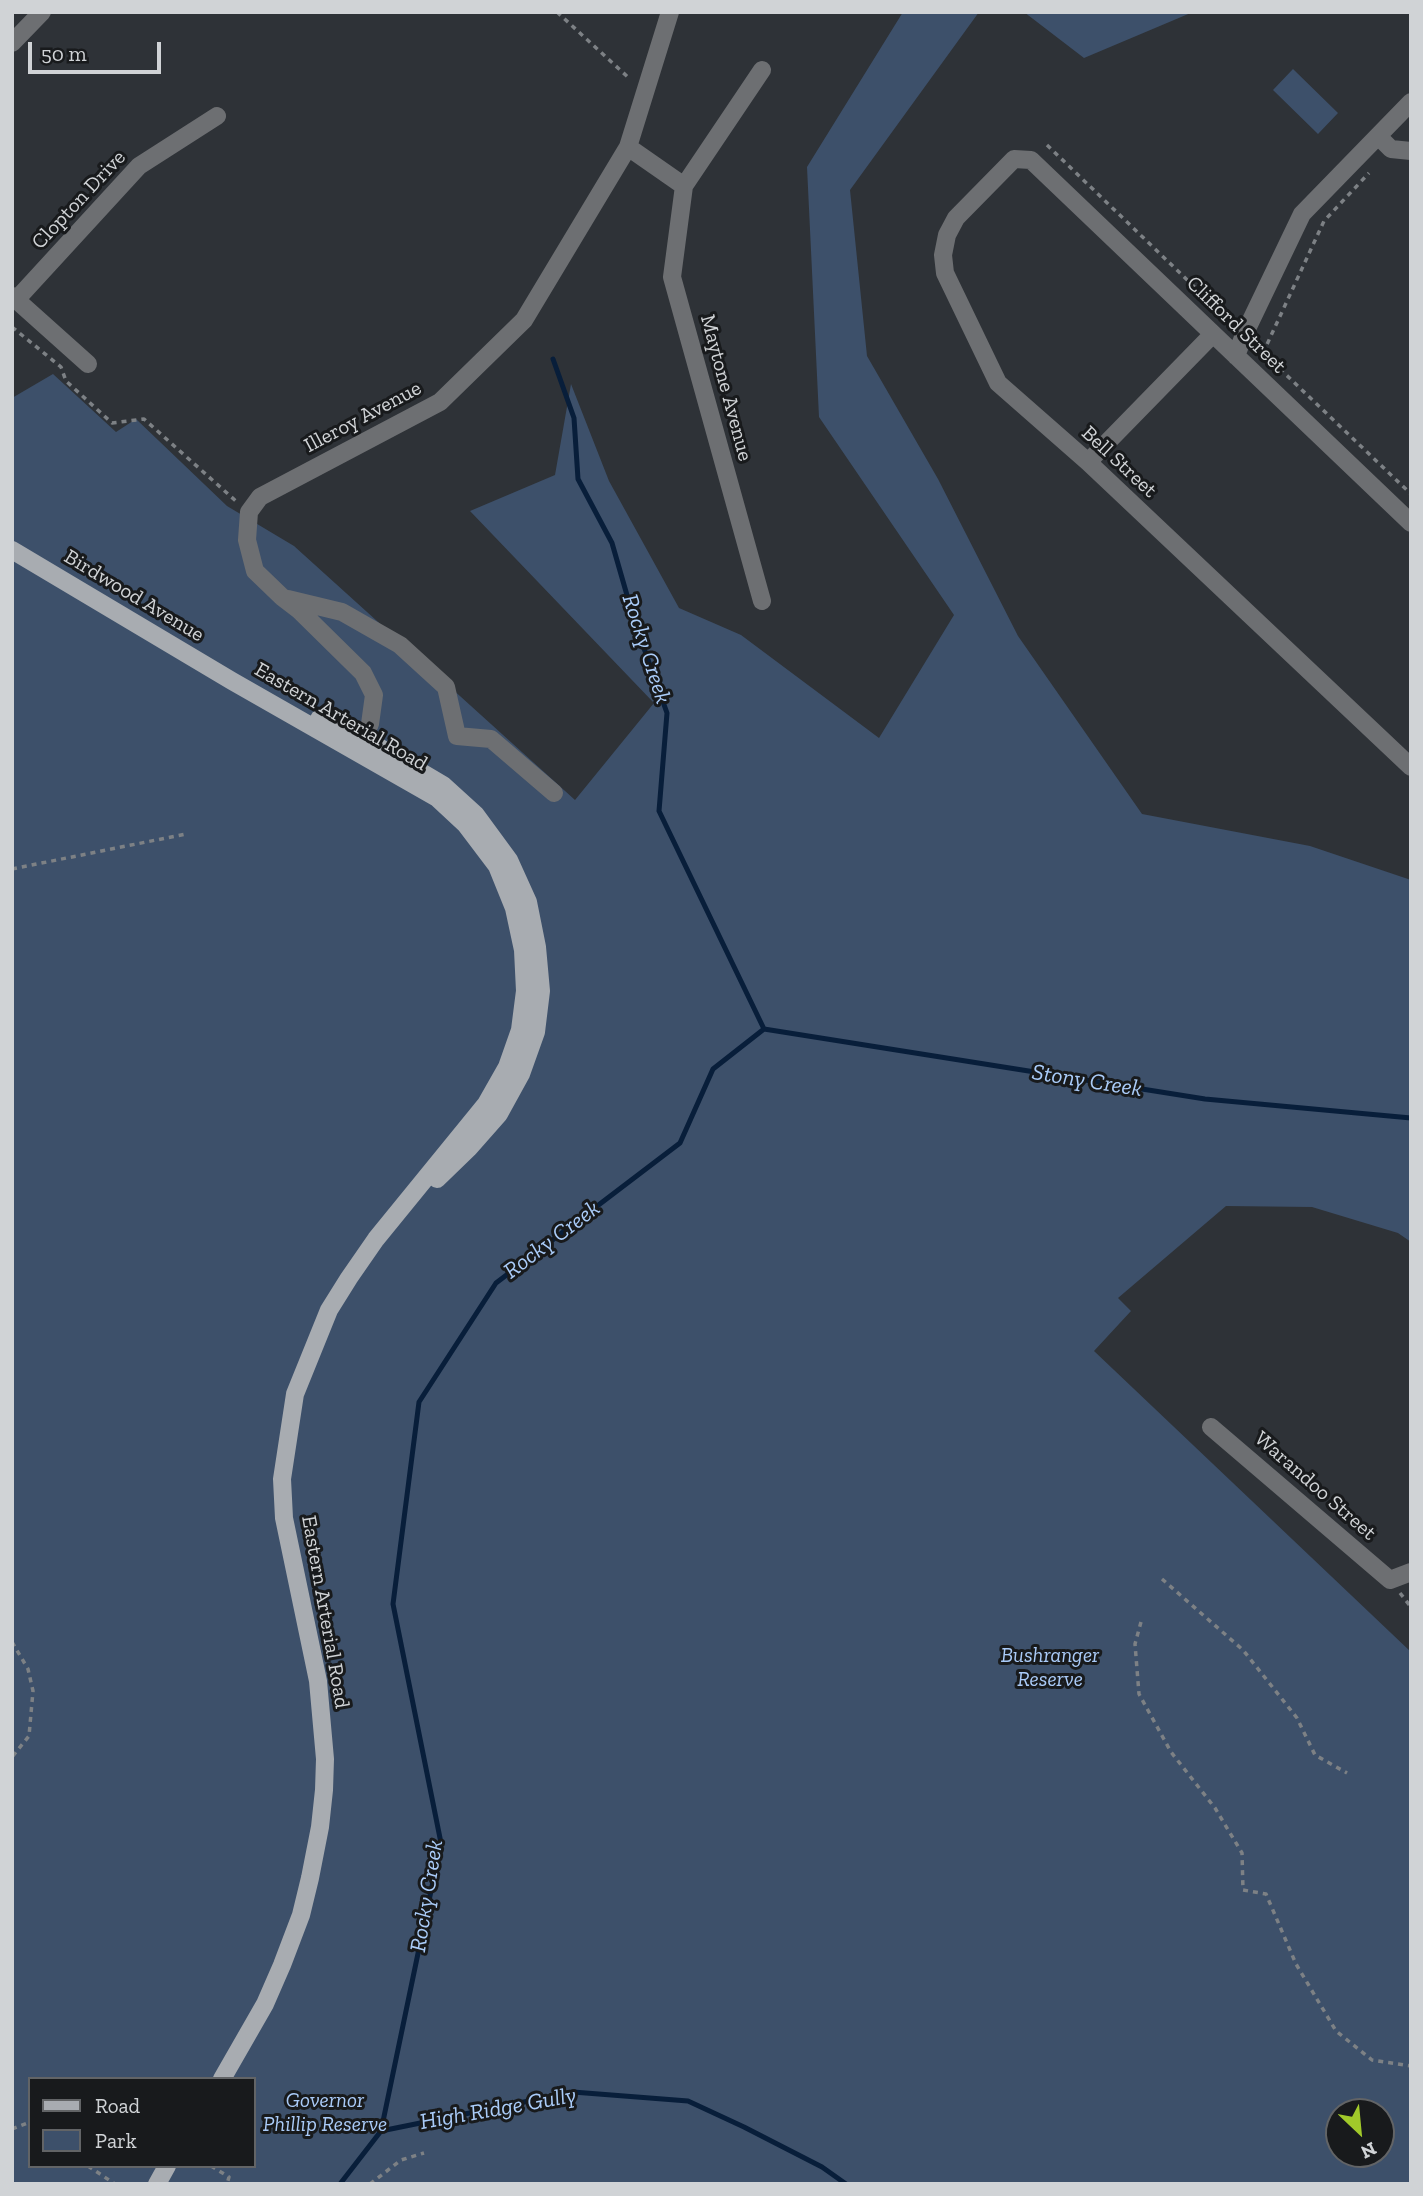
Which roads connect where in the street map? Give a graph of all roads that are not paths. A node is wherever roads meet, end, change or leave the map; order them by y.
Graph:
1 (42, 12) edge
2 (670, 12) edge
3 (12, 43) edge
4 (762, 70) dead end
5 (1411, 103) edge
6 (217, 116) dead end
7 (1385, 143) junction
8 (628, 147) junction
9 (1411, 151) edge
10 (1031, 160) joint
11 (684, 186) junction
12 (14, 298) edge
13 (1213, 334) junction
14 (1236, 356) junction
15 (88, 363) dead end
16 (1088, 462) junction
17 (1411, 523) edge
18 (12, 550) edge
19 (282, 597) junction
20 (762, 601) dead end
21 (232, 681) joint
22 (370, 724) dead end
23 (1411, 767) edge
24 (554, 793) dead end
25 (1211, 1427) dead end
26 (1411, 1572) edge
27 (223, 2077) edge
28 (166, 2168) edge
29 (157, 2184) edge

1 - 3 street
2 - 8 street, Illeroy Avenue
4 - 11 street, Maytone Avenue
5 - 7 street
6 - 12 street, Clopton Drive
7 - 9 street
7 - 14 street
8 - 11 street
8 - 19 street, Illeroy Avenue
10 - 13 street, Clifford Street
10 - 16 street, Bell Street
11 - 20 street, Maytone Avenue
12 - 15 street
13 - 14 street, Clifford Street
13 - 16 street
14 - 17 street, Clifford Street
16 - 23 street, Bell Street
18 - 21 main road, Birdwood Avenue
19 - 22 street, Illeroy Avenue
19 - 24 street
21 - 27 main road, Eastern Arterial Road
25 - 26 street, Warandoo Street
28 - 29 main road

